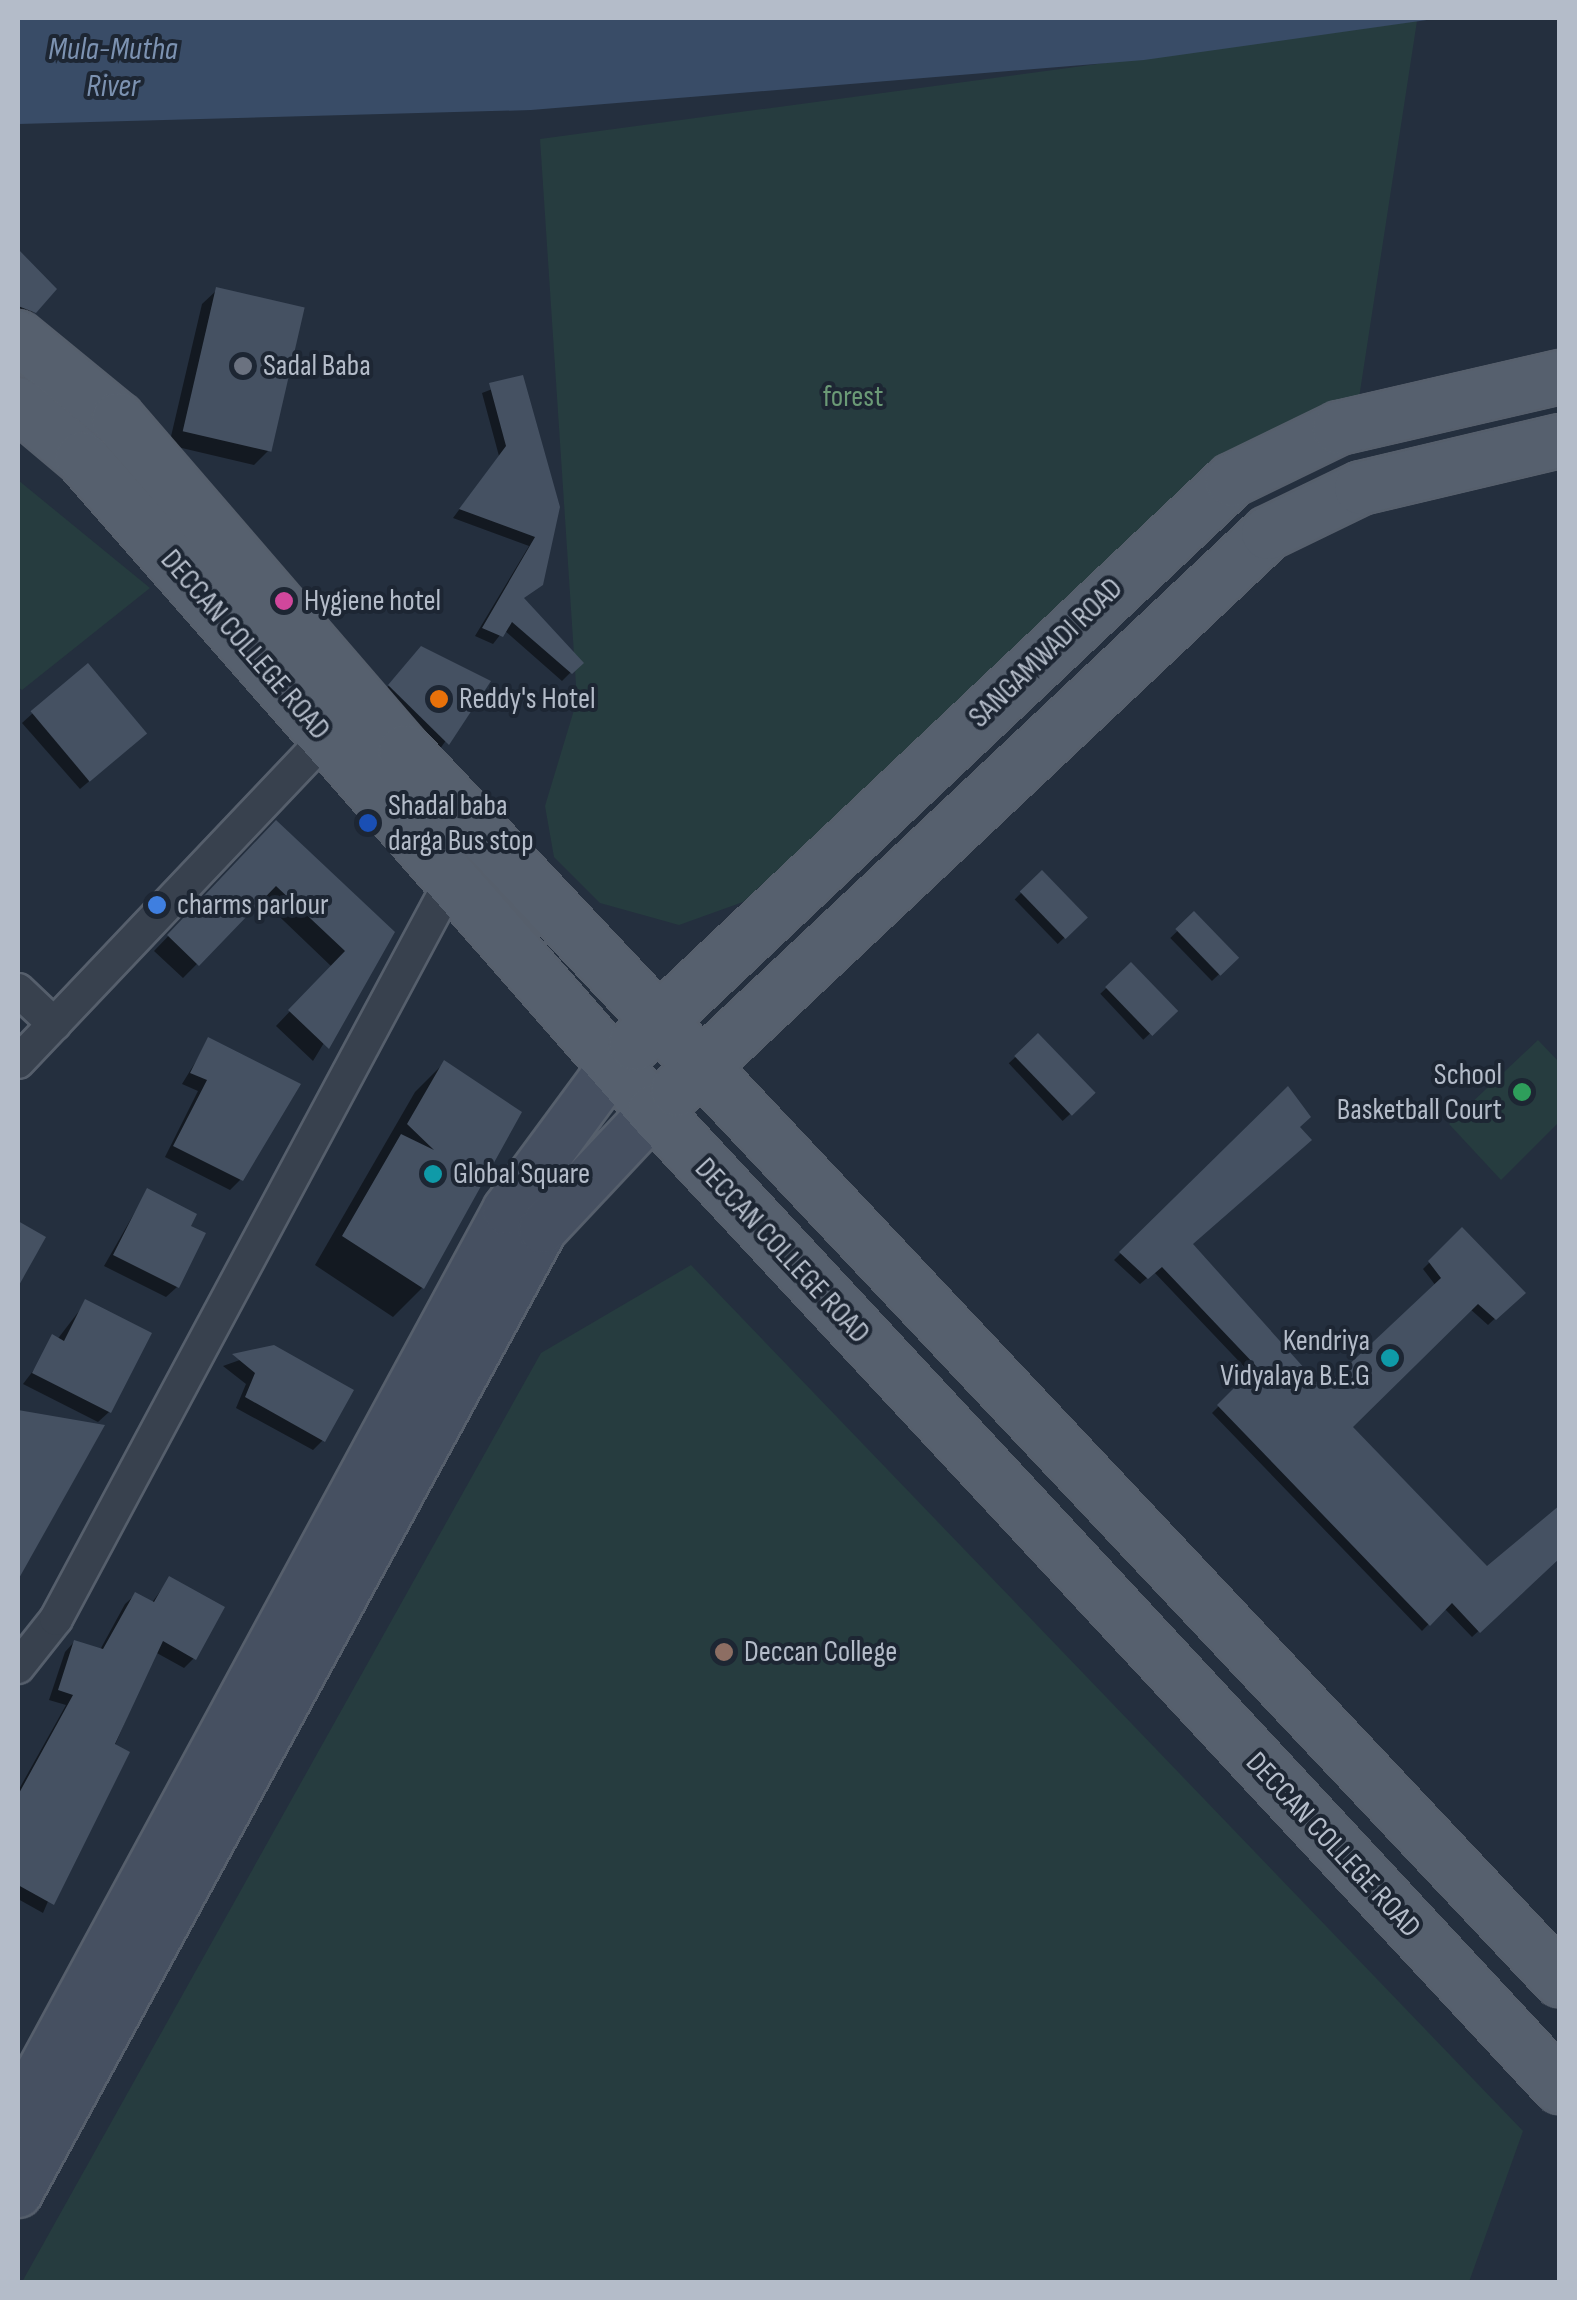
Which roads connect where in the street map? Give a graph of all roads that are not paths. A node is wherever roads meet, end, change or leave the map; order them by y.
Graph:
1 (18, 337) edge
2 (1560, 377) edge
3 (18, 404) edge
4 (1560, 441) edge
5 (326, 738) junction
6 (451, 881) junction
7 (18, 990) edge
8 (660, 1020) junction
9 (54, 1024) junction
10 (18, 1062) edge
11 (613, 1066) junction
12 (702, 1066) junction
13 (654, 1111) junction
14 (18, 1667) edge
15 (1560, 1980) edge
16 (1560, 2087) edge
17 (18, 2114) edge
18 (18, 2192) edge

1 - 8 main road, DECCAN COLLEGE ROAD
2 - 8 main road, SANGAMWADI ROAD
3 - 5 main road, DECCAN COLLEGE ROAD
4 - 12 main road, SANGAMWADI ROAD
5 - 6 main road, DECCAN COLLEGE ROAD
5 - 9 street
6 - 11 main road, DECCAN COLLEGE ROAD
6 - 14 street
7 - 9 street
8 - 11 main road, SANGAMWADI ROAD
8 - 12 main road, DECCAN COLLEGE ROAD
9 - 10 street
11 - 13 main road, DECCAN COLLEGE ROAD
11 - 17 street
12 - 13 main road, SANGAMWADI ROAD
12 - 15 main road, DECCAN COLLEGE ROAD
13 - 16 main road, DECCAN COLLEGE ROAD
13 - 18 street

